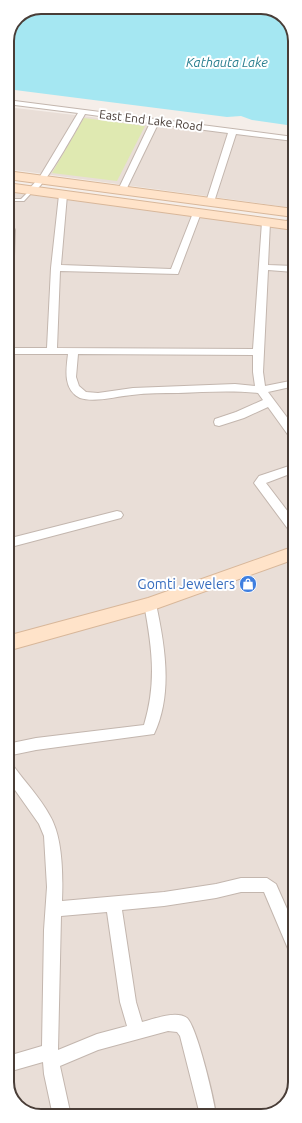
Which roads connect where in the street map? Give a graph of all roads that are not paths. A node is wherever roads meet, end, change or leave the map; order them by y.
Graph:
1 (14, 103) edge
2 (83, 112) junction
3 (155, 121) junction
4 (233, 131) junction
5 (288, 137) edge
6 (14, 175) edge
7 (42, 179) junction
8 (14, 188) edge
9 (32, 190) junction
10 (122, 190) junction
11 (63, 194) junction
12 (14, 200) edge
13 (210, 202) junction
14 (288, 211) edge
15 (197, 213) junction
16 (266, 222) junction
17 (288, 225) edge
18 (264, 267) junction
19 (56, 268) junction
20 (288, 269) edge
21 (14, 349) edge
22 (52, 351) junction
23 (73, 352) junction
24 (258, 352) junction
25 (288, 384) edge
26 (261, 390) junction
27 (268, 402) junction
28 (219, 422) dead end
29 (288, 427) edge
30 (288, 470) edge
31 (117, 515) dead end
32 (288, 521) edge
33 (14, 542) edge
34 (288, 555) edge
35 (150, 604) junction
36 (14, 642) edge
37 (14, 749) edge
38 (14, 777) edge
39 (113, 904) junction
40 (53, 909) junction
41 (288, 929) edge
42 (137, 1032) junction
43 (50, 1056) junction
44 (14, 1063) edge
45 (60, 1109) edge
46 (206, 1109) edge

1 - 2 street, East End Lake Road
2 - 3 street, East End Lake Road
2 - 7 street
3 - 4 street, East End Lake Road
3 - 10 street
4 - 5 street, East End Lake Road
4 - 13 street
6 - 7 street
7 - 9 street
7 - 10 street
8 - 9 street
9 - 11 street
9 - 12 lane
10 - 13 street
11 - 15 street
11 - 19 street
13 - 14 street
15 - 16 street
15 - 19 street
16 - 17 street
16 - 18 street
18 - 20 street
18 - 24 street
19 - 22 street
21 - 22 street
22 - 23 street
23 - 24 street
23 - 26 street
24 - 26 street
25 - 26 street
26 - 27 street
27 - 28 street
27 - 29 street
30 - 32 street
31 - 33 street
34 - 35 street
35 - 36 street
35 - 37 street
38 - 40 street
39 - 40 street
39 - 41 street
39 - 42 street
40 - 43 street
42 - 43 street
42 - 46 street
43 - 44 street
43 - 45 street

